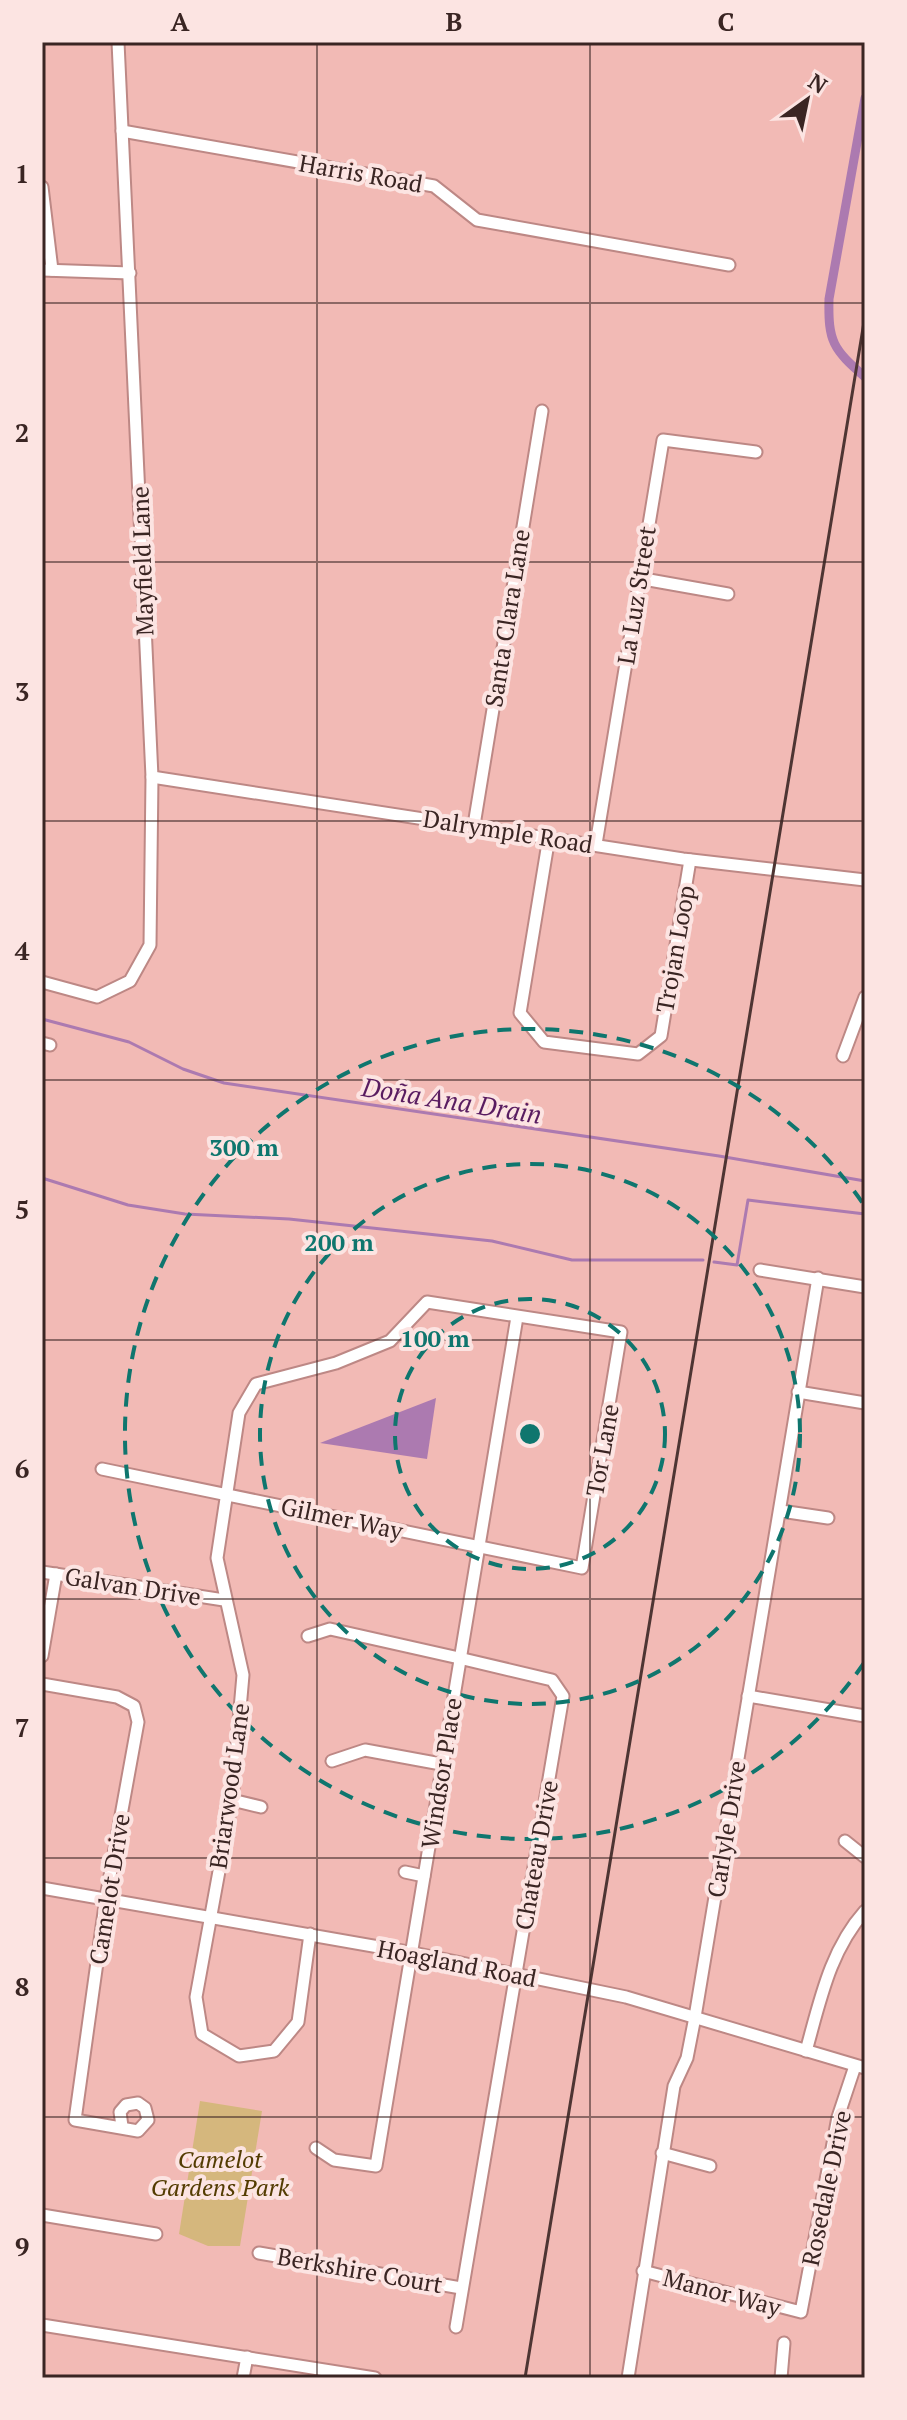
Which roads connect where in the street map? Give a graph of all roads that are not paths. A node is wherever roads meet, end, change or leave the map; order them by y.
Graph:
1 (118, 42) edge
2 (122, 131) junction
3 (42, 187) edge
4 (729, 265) dead end
5 (47, 270) edge
6 (130, 273) junction
7 (542, 411) dead end
8 (756, 452) dead end
9 (638, 578) junction
10 (728, 594) dead end
11 (152, 777) junction
12 (474, 825) junction
13 (549, 837) junction
14 (596, 844) junction
15 (690, 860) junction
16 (865, 880) edge
17 (42, 982) edge
18 (865, 997) edge
19 (843, 1056) dead end
20 (760, 1270) dead end
21 (818, 1278) junction
22 (865, 1287) edge
23 (517, 1317) junction
24 (621, 1332) joint
25 (798, 1392) junction
26 (865, 1403) edge
27 (102, 1469) dead end
28 (229, 1495) junction
29 (781, 1511) junction
30 (828, 1518) dead end
31 (480, 1547) junction
32 (582, 1568) joint
33 (42, 1572) edge
34 (56, 1574) junction
35 (224, 1600) junction
36 (308, 1636) dead end
37 (42, 1656) edge
38 (459, 1658) junction
39 (42, 1684) edge
40 (748, 1696) junction
41 (865, 1716) edge
42 (332, 1761) dead end
43 (441, 1764) junction
44 (232, 1800) junction
45 (261, 1807) dead end
46 (845, 1841) dead end
47 (865, 1857) edge
48 (405, 1872) dead end
49 (424, 1876) junction
50 (42, 1888) edge
51 (106, 1898) junction
52 (865, 1911) edge
53 (208, 1915) junction
54 (310, 1934) junction
55 (413, 1953) junction
56 (515, 1973) junction
57 (695, 2017) junction
58 (806, 2051) junction
59 (860, 2067) edge
60 (122, 2126) dead end
61 (316, 2148) dead end
62 (662, 2153) junction
63 (710, 2166) dead end
64 (42, 2215) edge
65 (156, 2234) dead end
66 (259, 2253) dead end
67 (643, 2271) junction
68 (461, 2288) junction
69 (801, 2312) joint
70 (42, 2325) edge
71 (456, 2327) dead end
72 (784, 2343) dead end
73 (247, 2357) junction
74 (347, 2376) edge
75 (243, 2378) edge
76 (375, 2378) edge
77 (628, 2378) edge
78 (781, 2378) edge

1 - 2 street, Mayfield Lane
2 - 4 street, Harris Road
2 - 6 street, Mayfield Lane
3 - 5 street
5 - 6 street
6 - 11 street, Mayfield Lane
7 - 12 street, Santa Clara Lane
8 - 9 street, La Luz Street
9 - 10 street
9 - 14 street, La Luz Street
11 - 12 street, Dalrymple Road
11 - 17 street, Mayfield Lane
12 - 13 street, Dalrymple Road
13 - 14 street, Dalrymple Road
13 - 15 street, Trojan Loop
14 - 15 street, Dalrymple Road
15 - 16 street, Dalrymple Road
18 - 19 street
20 - 21 street
21 - 22 street
21 - 25 street, Carlyle Drive
23 - 24 street, Briarwood Lane
23 - 28 street, Briarwood Lane
23 - 31 street, Windsor Place
24 - 32 street, Tor Lane
25 - 26 street
25 - 29 street, Carlyle Drive
27 - 28 street, Gilmer Way
28 - 31 street, Gilmer Way
28 - 35 street, Briarwood Lane
29 - 30 street
29 - 40 street, Carlyle Drive
31 - 32 street, Gilmer Way
31 - 38 street, Windsor Place
33 - 34 street, Galvan Drive
34 - 35 street, Galvan Drive
34 - 37 street
35 - 44 street, Briarwood Lane
36 - 38 street, Chateau Drive
38 - 43 street, Windsor Place
38 - 56 street, Chateau Drive
39 - 51 street, Camelot Drive
40 - 41 street
40 - 57 street, Carlyle Drive
42 - 43 street
43 - 49 street, Windsor Place
44 - 45 street
44 - 53 street, Briarwood Lane
46 - 47 street
48 - 49 street
49 - 55 street, Windsor Place
50 - 51 street, Hoagland Road
51 - 53 street, Hoagland Road
51 - 60 street, Camelot Drive
52 - 58 street
53 - 54 street, Hoagland Road
53 - 54 street, Briarwood Lane
54 - 55 street, Hoagland Road
55 - 56 street, Hoagland Road
55 - 61 street, Windsor Place
56 - 57 street, Hoagland Road
56 - 68 street, Chateau Drive
57 - 58 street, Hoagland Road
57 - 62 street, Carlyle Drive
58 - 59 street, Hoagland Road
59 - 69 street, Rosedale Drive
62 - 63 street
62 - 67 street, Carlyle Drive
64 - 65 street
66 - 68 street, Berkshire Court
67 - 69 street, Manor Way
67 - 77 street, Carlyle Drive
68 - 71 street, Chateau Drive
70 - 73 street
72 - 78 street
73 - 74 street
73 - 75 street
74 - 76 street

